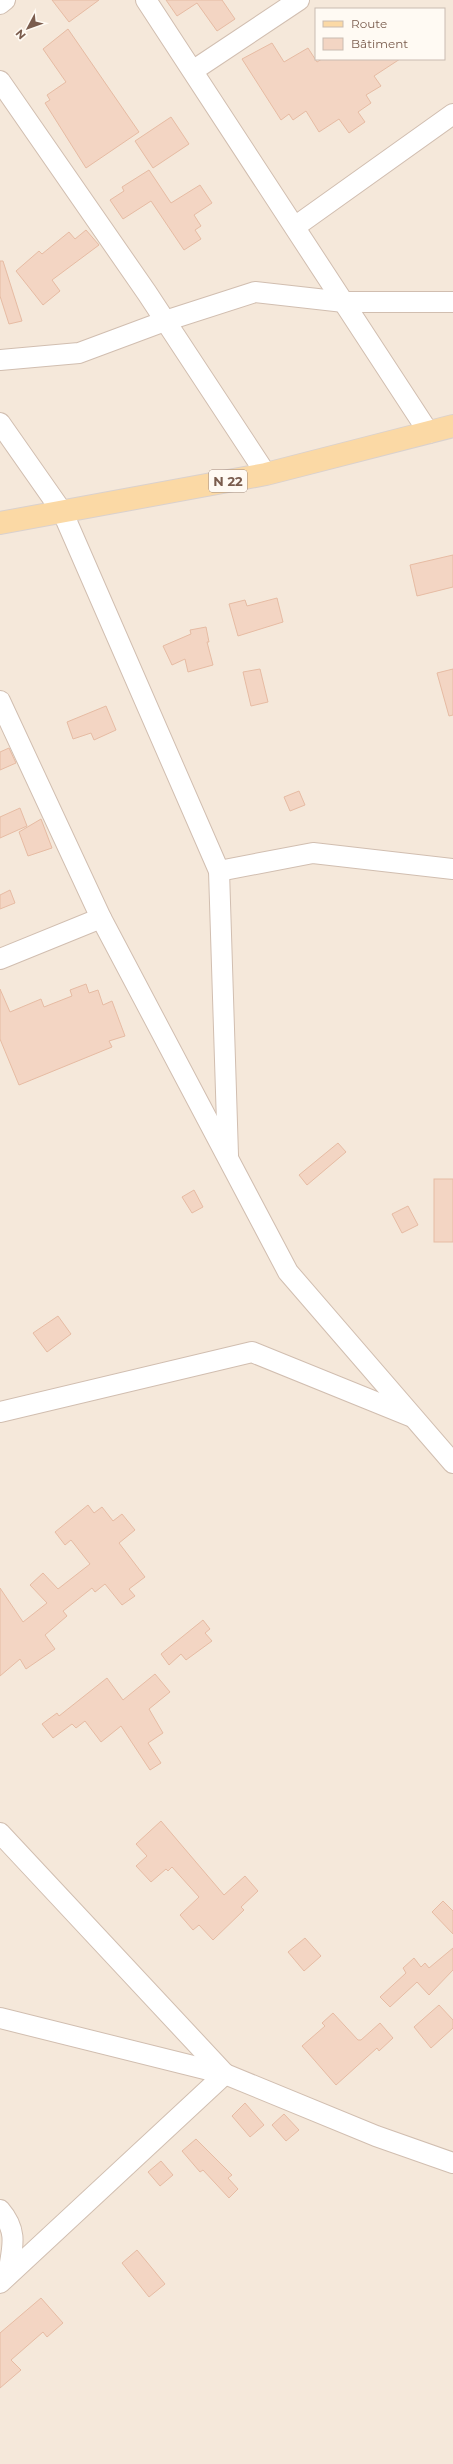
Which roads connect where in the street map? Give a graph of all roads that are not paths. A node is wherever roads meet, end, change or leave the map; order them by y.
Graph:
1 (5, 0) edge
2 (146, 0) edge
3 (299, 0) edge
4 (0, 4) edge
5 (194, 70) junction
6 (0, 81) edge
7 (453, 114) edge
8 (296, 226) junction
9 (344, 302) junction
10 (453, 302) edge
11 (165, 321) junction
12 (0, 360) edge
13 (0, 423) edge
14 (453, 426) edge
15 (429, 433) junction
16 (266, 474) junction
17 (63, 513) junction
18 (0, 523) edge
19 (0, 701) edge
20 (453, 869) edge
21 (219, 871) junction
22 (101, 918) junction
23 (0, 959) edge
24 (228, 1161) junction
25 (0, 1412) edge
26 (414, 1418) junction
27 (453, 1463) edge
28 (0, 1833) edge
29 (0, 2018) edge
30 (225, 2074) junction
31 (453, 2162) edge
32 (0, 2210) edge
33 (4, 2279) edge

1 - 4 street
2 - 5 street
3 - 5 street
5 - 8 street
6 - 11 street
7 - 8 street
8 - 9 street
9 - 10 street
9 - 11 street
9 - 15 street
11 - 12 street
11 - 16 street
13 - 17 street
14 - 15 main road, N 22 / N 22
15 - 16 main road, N 22 / N 22
16 - 17 main road, N 22 / N 22
17 - 18 main road, N 22 / N 22
17 - 21 street
19 - 22 street
20 - 21 street
21 - 24 street
22 - 23 street
22 - 24 street
24 - 26 street
25 - 26 street
26 - 27 street
28 - 30 street
29 - 30 street
30 - 31 street
30 - 33 street
32 - 33 street

